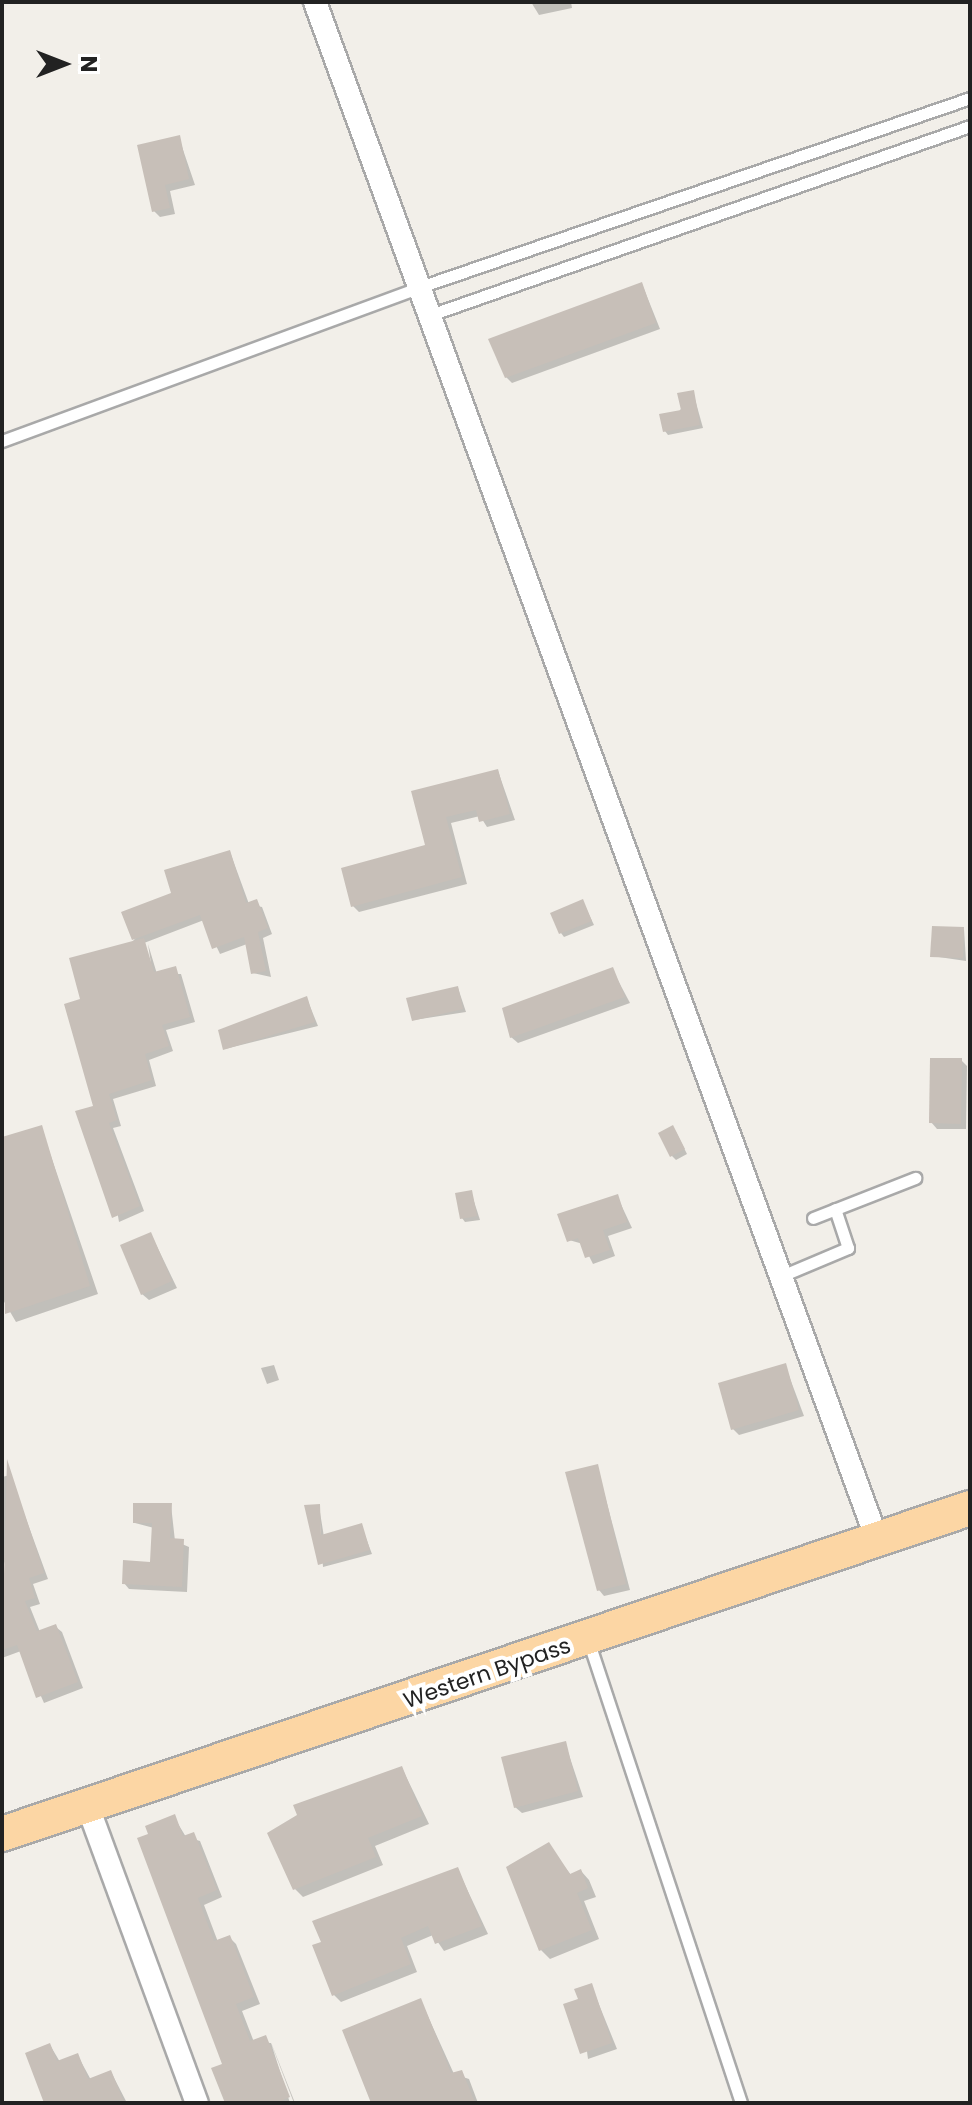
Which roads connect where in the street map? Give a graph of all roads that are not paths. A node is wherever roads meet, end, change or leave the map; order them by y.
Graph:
1 (315, 2) edge
2 (970, 98) edge
3 (970, 126) edge
4 (420, 287) junction
5 (430, 315) junction
6 (2, 441) edge
7 (915, 1178) dead end
8 (835, 1209) junction
9 (813, 1218) dead end
10 (779, 1277) junction
11 (970, 1508) edge
12 (878, 1542) junction
13 (588, 1639) junction
14 (88, 1807) junction
15 (2, 1834) edge
16 (197, 2103) edge
17 (741, 2103) edge

1 - 4 street
2 - 4 lane
3 - 5 lane
4 - 5 street
4 - 6 lane
5 - 10 street
7 - 8 lane
8 - 9 lane
8 - 10 lane
10 - 12 street
11 - 12 main road, Western Bypass
12 - 13 main road, Western Bypass
13 - 14 main road, Western Bypass
13 - 17 lane
14 - 15 main road, Western Bypass
14 - 16 street

